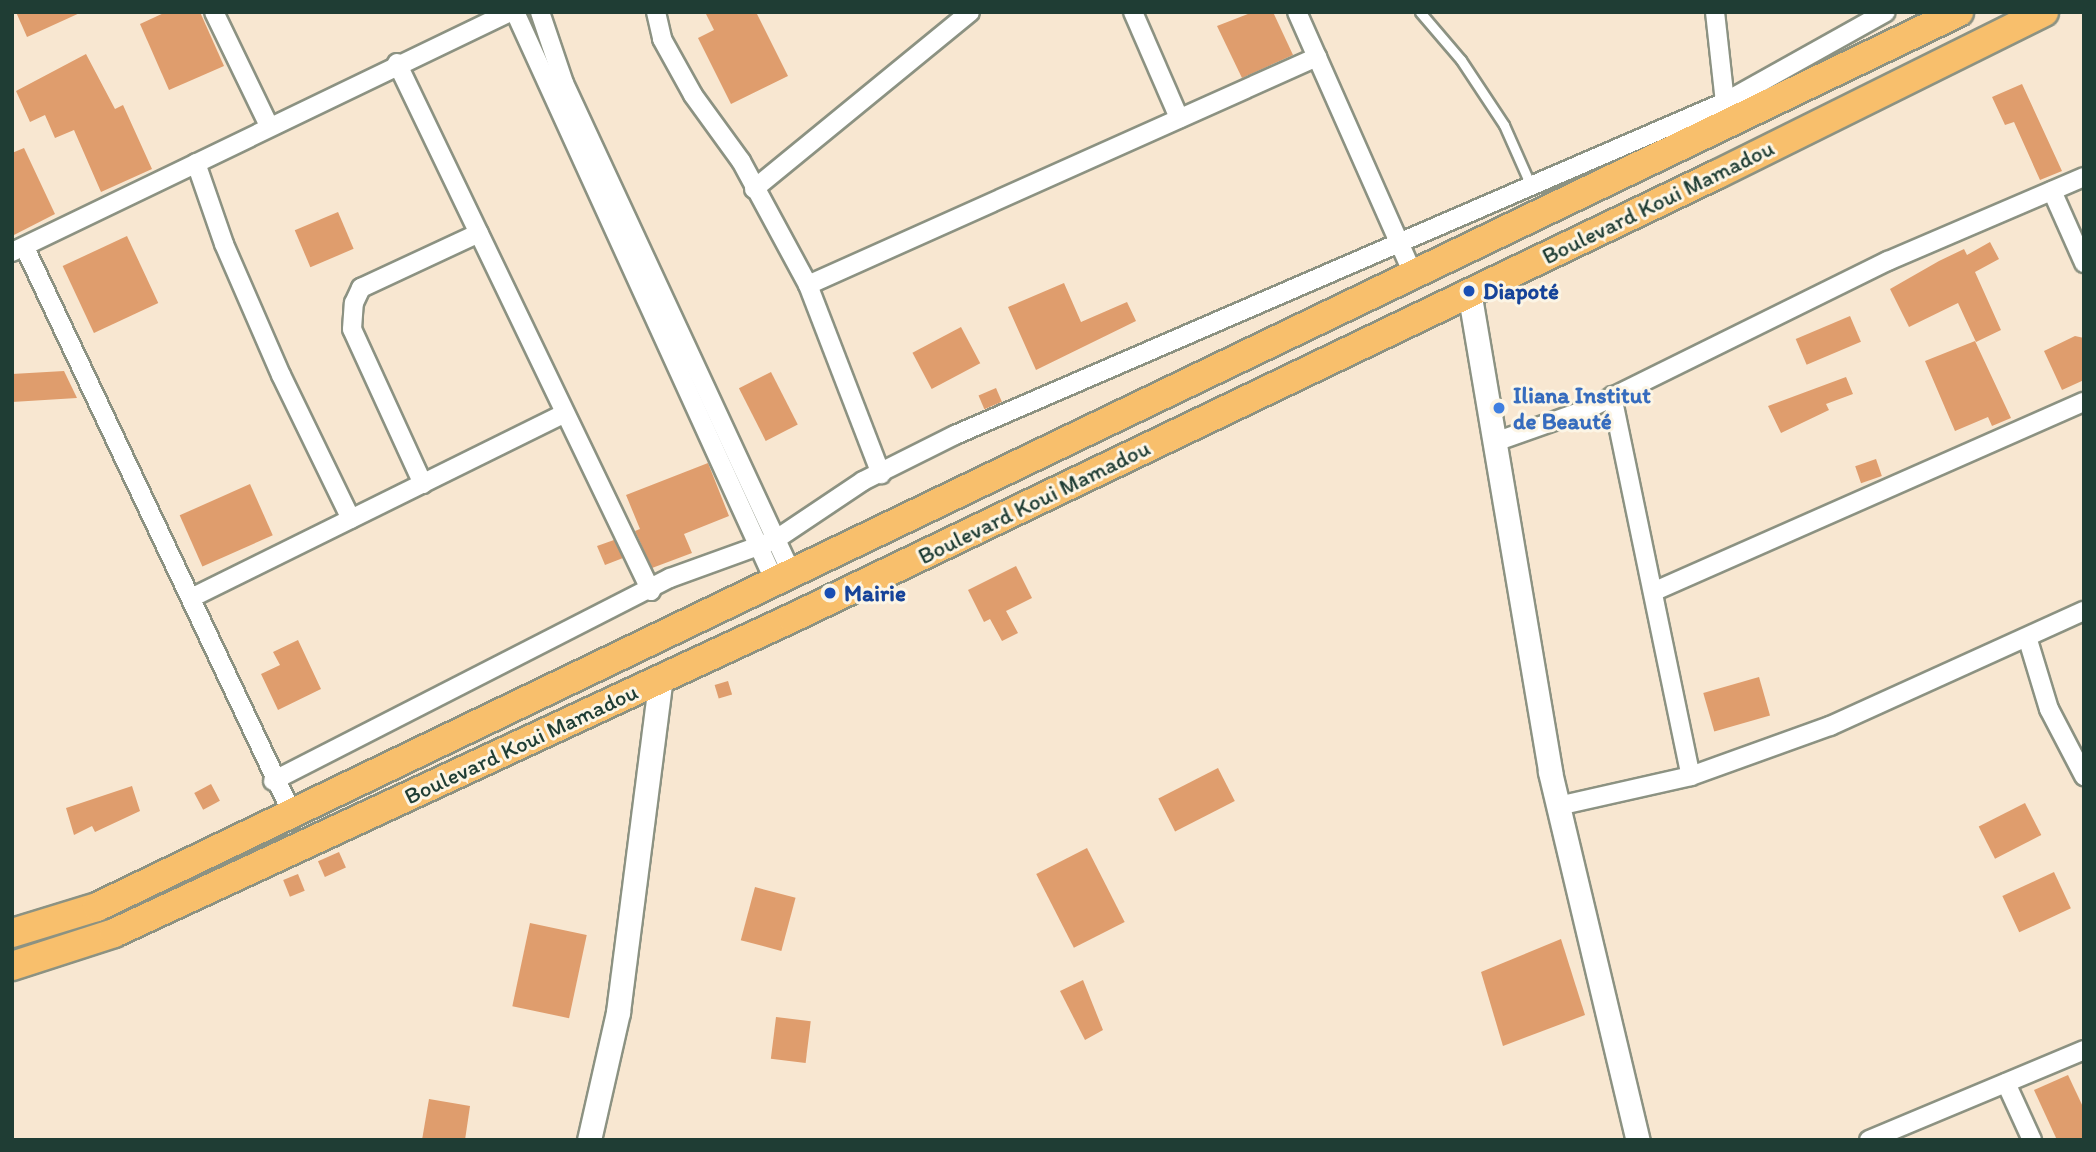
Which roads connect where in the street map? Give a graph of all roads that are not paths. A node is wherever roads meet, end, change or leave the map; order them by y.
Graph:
1 (214, 12) edge
2 (510, 12) edge
3 (516, 12) edge
4 (540, 12) edge
5 (656, 12) edge
6 (970, 12) edge
7 (1133, 12) edge
8 (1297, 12) edge
9 (1420, 12) edge
10 (1716, 12) edge
11 (1886, 12) edge
12 (1959, 12) edge
13 (2044, 12) edge
14 (1317, 57) junction
15 (397, 63) junction
16 (1727, 114) junction
17 (1180, 118) junction
18 (269, 126) junction
19 (196, 163) junction
20 (2084, 177) edge
21 (1531, 186) junction
22 (754, 189) junction
23 (2052, 191) junction
24 (479, 233) junction
25 (1402, 242) junction
26 (19, 250) edge
27 (1454, 252) junction
28 (2084, 263) edge
29 (1412, 272) junction
30 (808, 285) junction
31 (1469, 291) junction
32 (1612, 396) junction
33 (2084, 402) edge
34 (565, 413) junction
35 (1495, 442) junction
36 (881, 474) junction
37 (423, 484) junction
38 (351, 519) junction
39 (767, 543) junction
40 (783, 578) junction
41 (651, 591) junction
42 (1655, 591) junction
43 (191, 598) junction
44 (2084, 611) edge
45 (2028, 640) junction
46 (661, 678) junction
47 (1691, 776) junction
48 (2084, 776) edge
49 (273, 781) junction
50 (1558, 806) junction
51 (290, 811) junction
52 (12, 933) edge
53 (12, 966) edge
54 (2084, 1050) edge
55 (2006, 1083) junction
56 (589, 1140) edge
57 (1638, 1140) edge
58 (1869, 1140) edge
59 (2032, 1140) edge

1 - 18 street
2 - 15 street
3 - 39 street
4 - 39 street
5 - 22 street
6 - 22 street
7 - 17 street
8 - 14 street
9 - 21 lane
10 - 16 street
11 - 16 street
12 - 16 main road, Boulevard Koui Mamadou
13 - 31 main road, Boulevard Koui Mamadou
14 - 17 street
14 - 25 street
15 - 18 street
15 - 24 street
16 - 21 street
16 - 27 main road, Boulevard Koui Mamadou
17 - 30 street
18 - 19 street
19 - 26 street
19 - 38 street
20 - 23 street
21 - 25 street
22 - 30 street
23 - 28 street
23 - 32 street
24 - 34 street
24 - 37 street
25 - 29 street
25 - 36 street
26 - 43 street
27 - 29 main road, Boulevard Koui Mamadou
27 - 31 main road
29 - 40 main road, Boulevard Koui Mamadou
30 - 36 street
31 - 35 street
31 - 46 main road, Boulevard Koui Mamadou
32 - 35 street
32 - 42 street
33 - 42 street
34 - 37 street
34 - 41 street
35 - 50 street
36 - 39 street
37 - 38 street
38 - 43 street
39 - 40 street
39 - 41 street
40 - 51 main road, Boulevard Koui Mamadou
41 - 49 street
42 - 47 street
43 - 49 street
44 - 45 street
45 - 47 street
45 - 48 street
46 - 53 main road, Boulevard Koui Mamadou
46 - 56 street
47 - 50 street
49 - 51 street
50 - 57 street
51 - 52 main road, Boulevard Koui Mamadou
54 - 55 street
55 - 58 street
55 - 59 street

